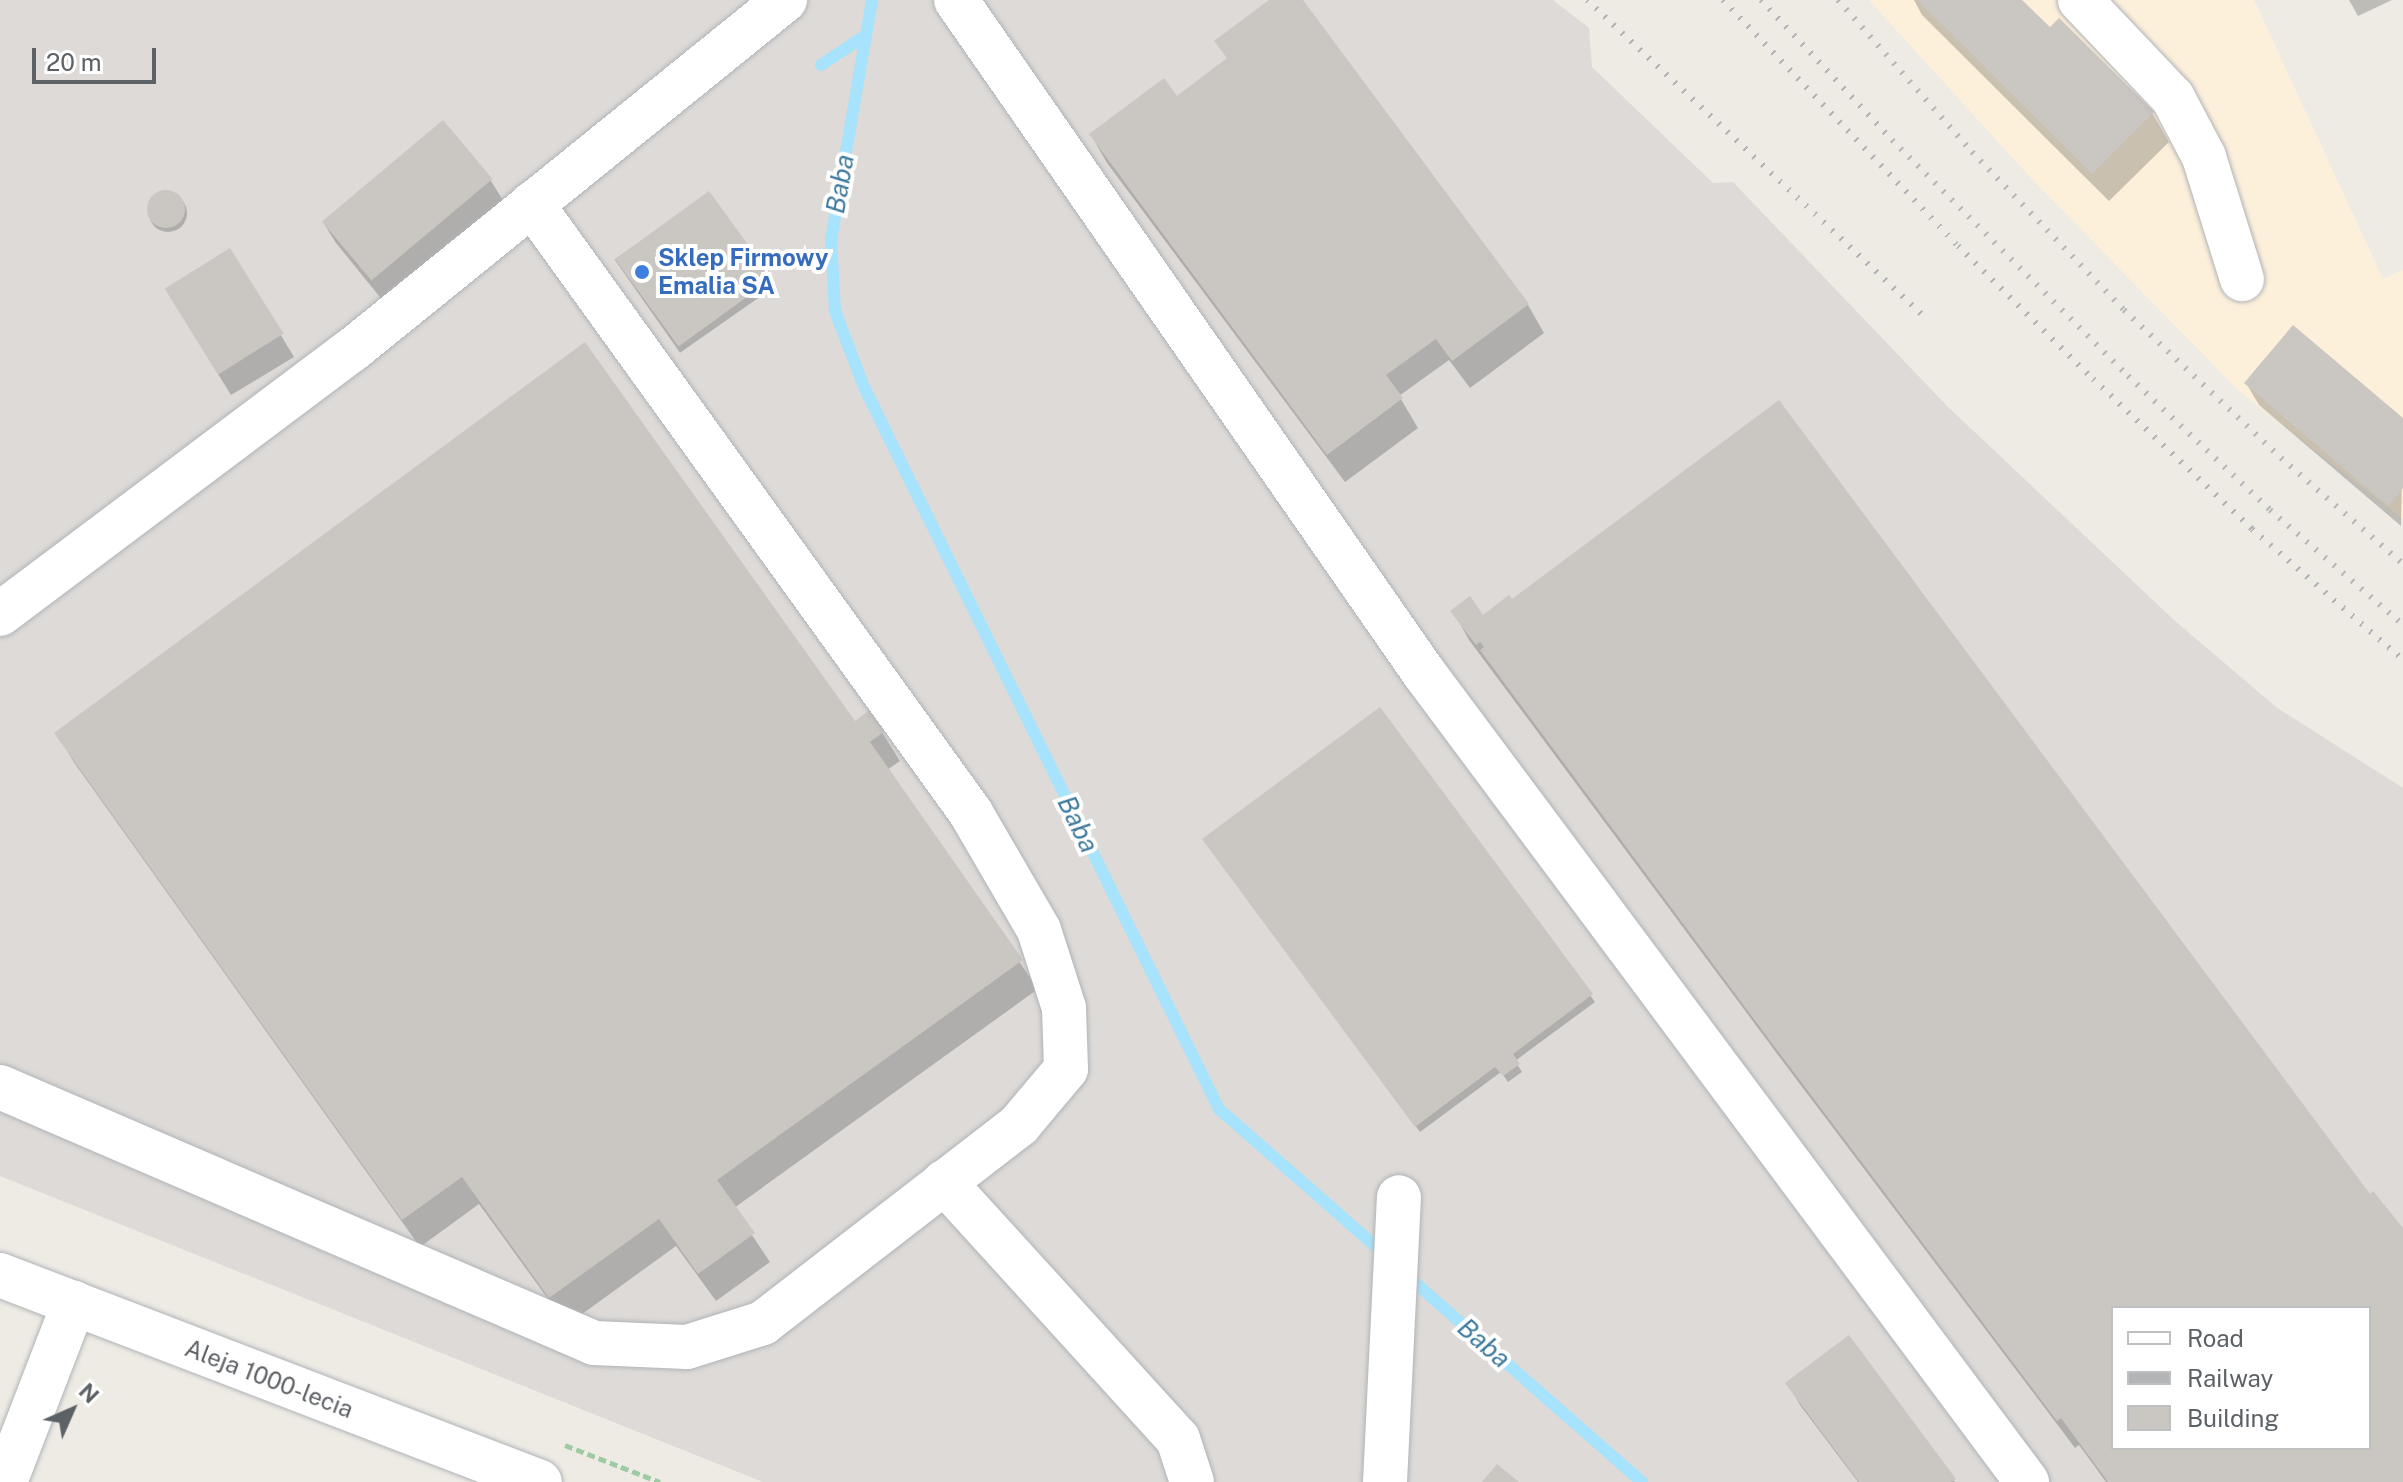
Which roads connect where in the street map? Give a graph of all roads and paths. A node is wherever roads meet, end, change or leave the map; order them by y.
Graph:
1 (785, 0) edge
2 (956, 0) edge
3 (2080, 0) edge
4 (532, 204) junction
5 (2242, 279) dead end
6 (0, 614) edge
7 (0, 1087) edge
8 (944, 1182) junction
9 (1399, 1197) dead end
10 (0, 1275) edge
11 (74, 1303) junction
12 (5, 1482) edge
13 (540, 1482) edge
14 (1192, 1482) edge
15 (1385, 1482) edge
16 (2027, 1482) edge

1 - 4 street
2 - 16 street
3 - 5 street
4 - 6 street
4 - 8 street
7 - 8 street
8 - 14 street
9 - 15 street
10 - 11 street, Aleja 1000-lecia
11 - 12 street
11 - 13 street, Aleja 1000-lecia

